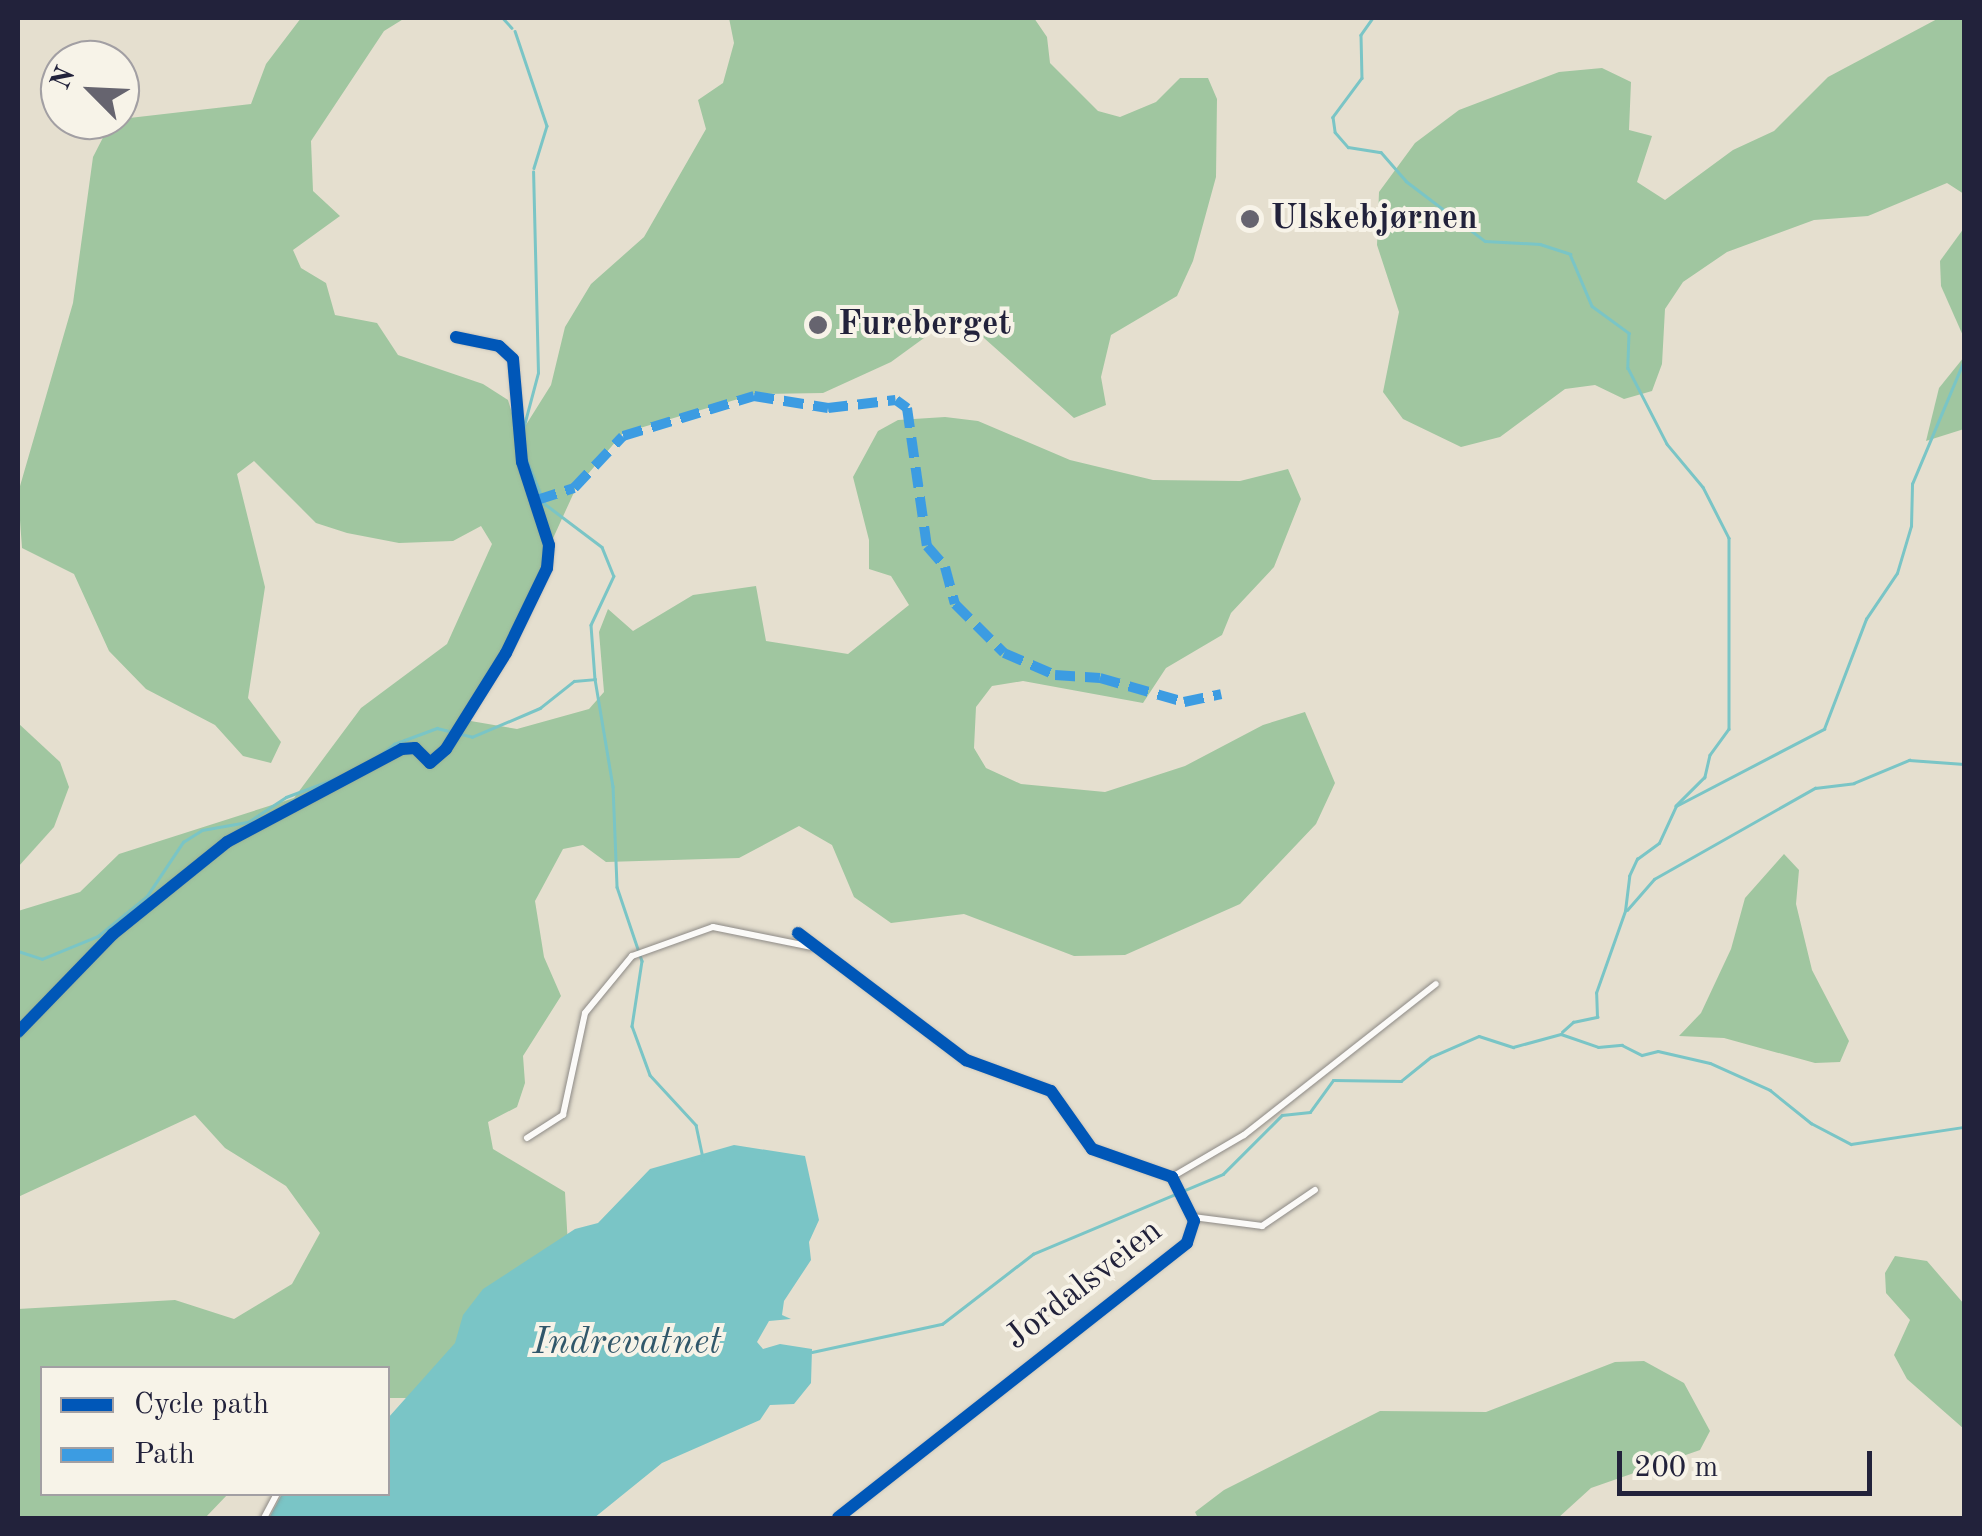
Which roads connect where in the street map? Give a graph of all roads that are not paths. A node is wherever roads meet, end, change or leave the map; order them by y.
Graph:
1 (456, 337) dead end
2 (798, 934) dead end
3 (814, 948) junction
4 (1436, 984) dead end
5 (18, 1032) edge
6 (527, 1138) dead end
7 (1172, 1177) junction
8 (1315, 1190) dead end
9 (1194, 1218) junction
10 (276, 1496) edge
11 (264, 1518) edge
12 (838, 1518) edge

1 - 5 street
2 - 3 street, Jordalsveien
3 - 6 street, Jordalsveien
3 - 7 street, Jordalsveien
4 - 7 street
7 - 9 street, Jordalsveien
8 - 9 street, Jordalsveien
9 - 12 street, Jordalsveien
10 - 11 street

